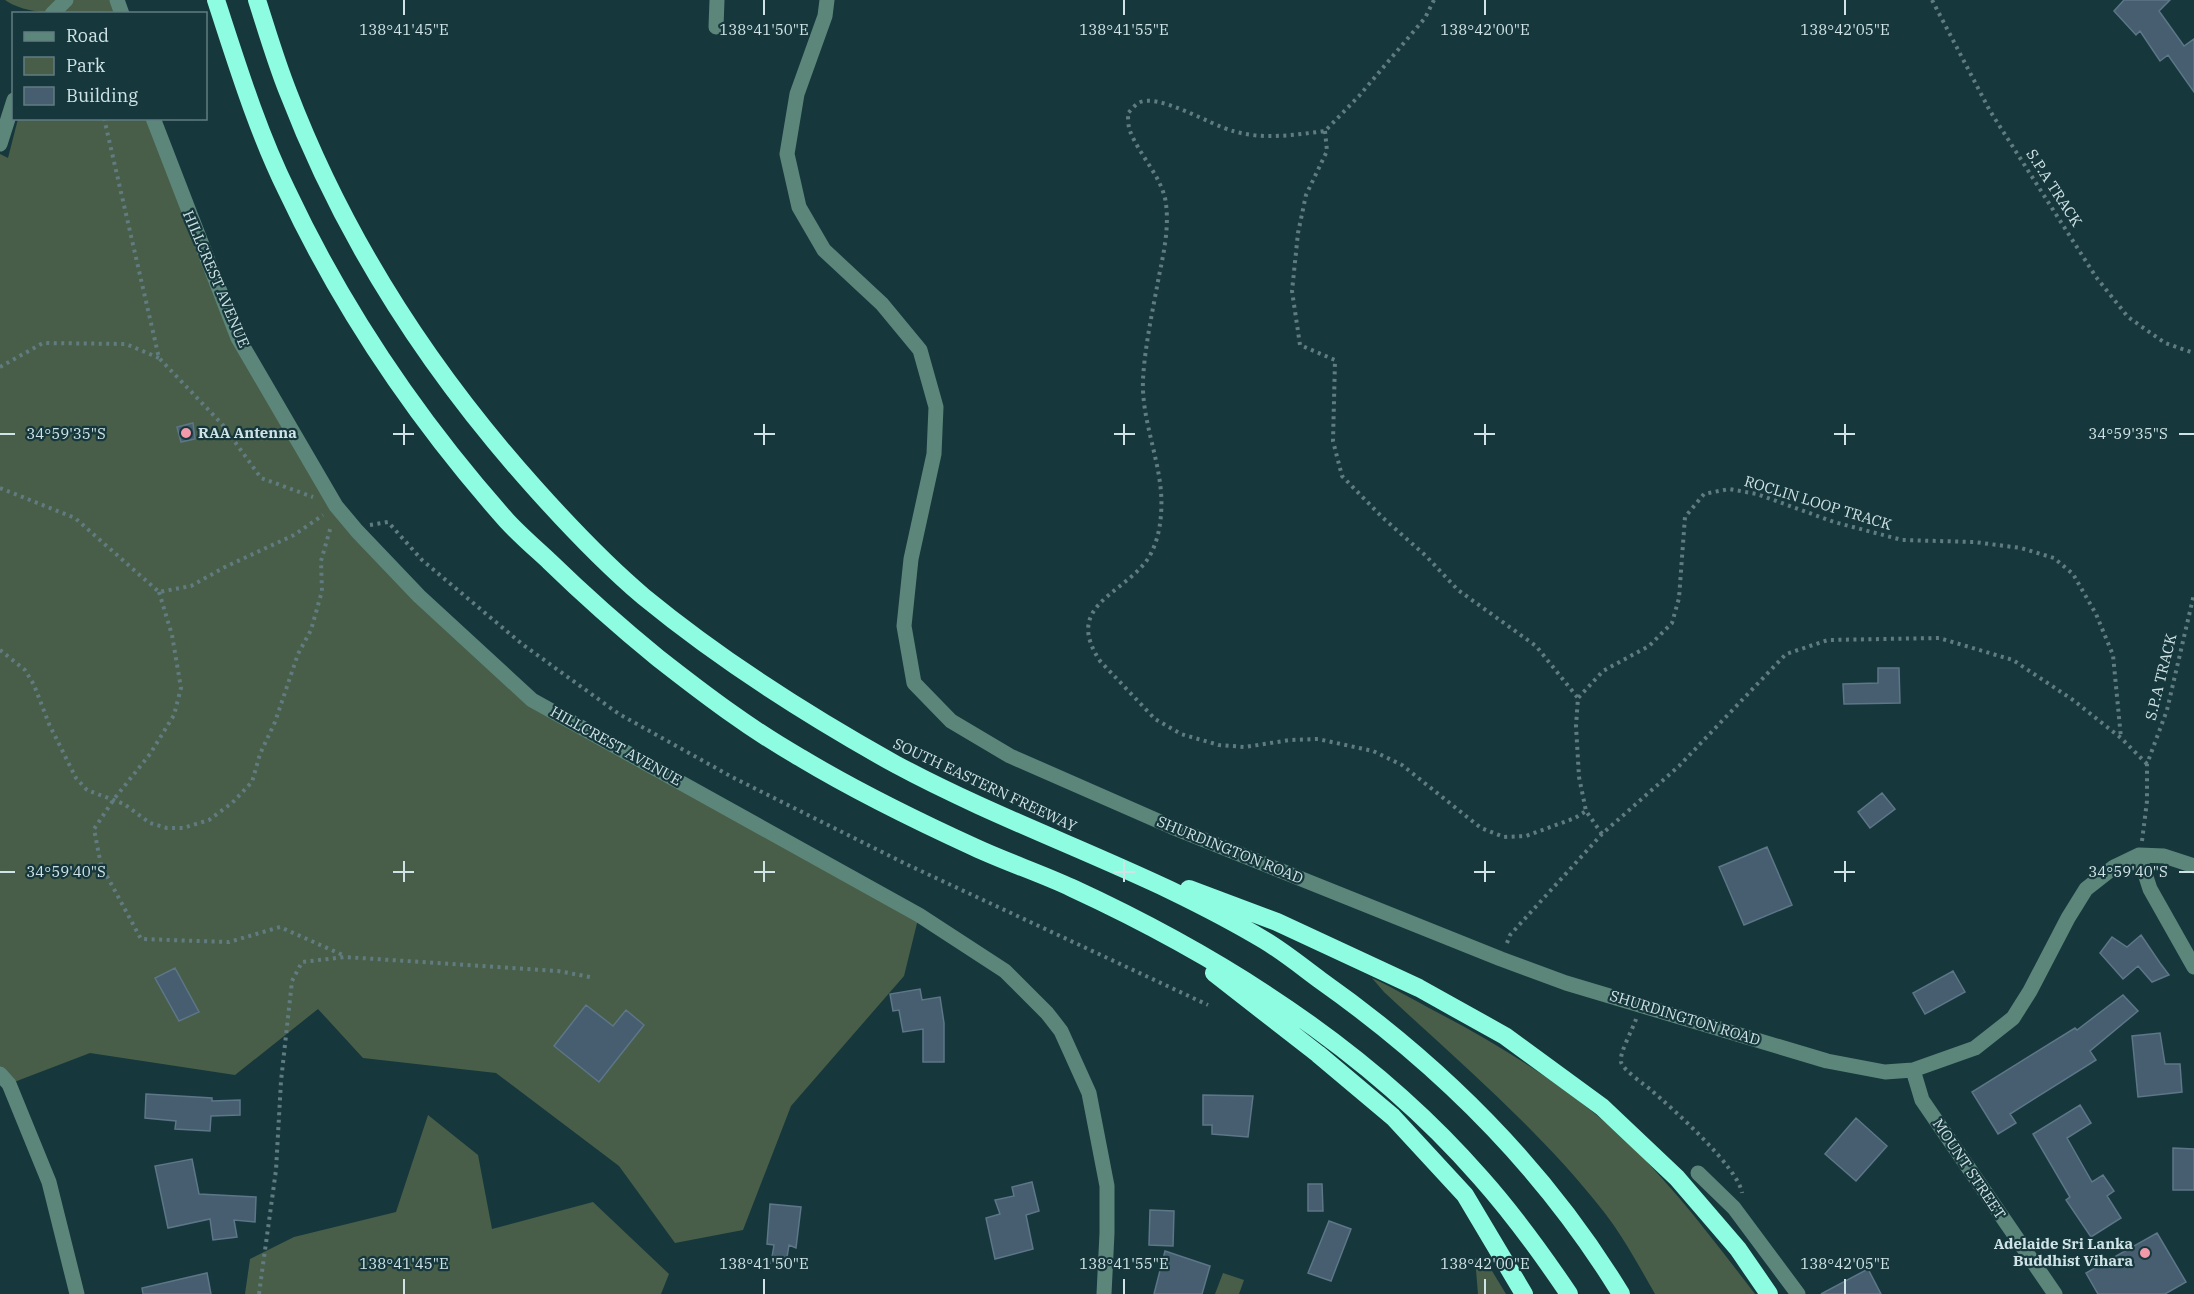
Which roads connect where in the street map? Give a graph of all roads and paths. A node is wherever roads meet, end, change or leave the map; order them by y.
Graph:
1 (66, 0) edge
2 (216, 0) edge
3 (257, 0) edge
4 (717, 0) edge
5 (827, 0) edge
6 (1434, 0) edge
7 (1932, 0) edge
8 (54, 12) edge
9 (716, 27) dead end
10 (12, 106) edge
11 (104, 120) edge
12 (154, 120) edge
13 (1324, 131) junction
14 (0, 144) edge
15 (2194, 353) edge
16 (159, 358) junction
17 (0, 367) edge
18 (0, 488) edge
19 (336, 506) junction
20 (357, 531) junction
21 (159, 592) junction
22 (2194, 594) edge
23 (0, 650) edge
24 (1578, 698) junction
25 (2121, 738) junction
26 (2147, 764) junction
27 (114, 799) junction
28 (1586, 811) junction
29 (1602, 834) junction
30 (1083, 851) junction
31 (2139, 855) junction
32 (2194, 865) edge
33 (1162, 933) junction
34 (345, 957) junction
35 (1501, 959) junction
36 (2194, 968) edge
37 (590, 977) dead end
38 (1641, 1004) junction
39 (1208, 1005) dead end
40 (1913, 1070) junction
41 (0, 1074) edge
42 (1698, 1173) dead end
43 (1734, 1208) junction
44 (77, 1294) edge
45 (259, 1294) edge
46 (1104, 1294) edge
47 (1524, 1294) edge
48 (1569, 1294) edge
49 (1621, 1294) edge
50 (1769, 1294) edge
51 (1798, 1294) edge
52 (2055, 1294) edge

1 - 8 street
2 - 33 highway
3 - 30 highway, SOUTH EASTERN FREEWAY
4 - 9 street
5 - 35 street, SHURDINGTON ROAD
6 - 13 path
7 - 15 path, S.P.A TRACK
10 - 14 street
11 - 16 path
12 - 19 street, HILLCREST AVENUE
13 - 24 path
13 - 28 path
16 - 17 path
16 - 19 path
18 - 21 path
19 - 20 street, HILLCREST AVENUE
19 - 21 path
19 - 27 path
20 - 39 path
20 - 46 street, HILLCREST AVENUE
21 - 27 path
22 - 26 path, S.P.A TRACK
23 - 27 path
24 - 25 path, ROCLIN LOOP TRACK
24 - 28 path
25 - 26 path
25 - 29 path
26 - 31 path
27 - 34 path
28 - 29 path
29 - 35 path
30 - 49 highway, SOUTH EASTERN FREEWAY
30 - 50 highway
31 - 32 street
31 - 36 street
31 - 40 street, SHURDINGTON ROAD
33 - 47 highway
33 - 48 highway
34 - 37 path
34 - 45 path
35 - 38 street, SHURDINGTON ROAD
38 - 40 street, SHURDINGTON ROAD
38 - 43 path
40 - 52 street, MOUNT STREET
41 - 44 street
42 - 43 street
43 - 51 street

